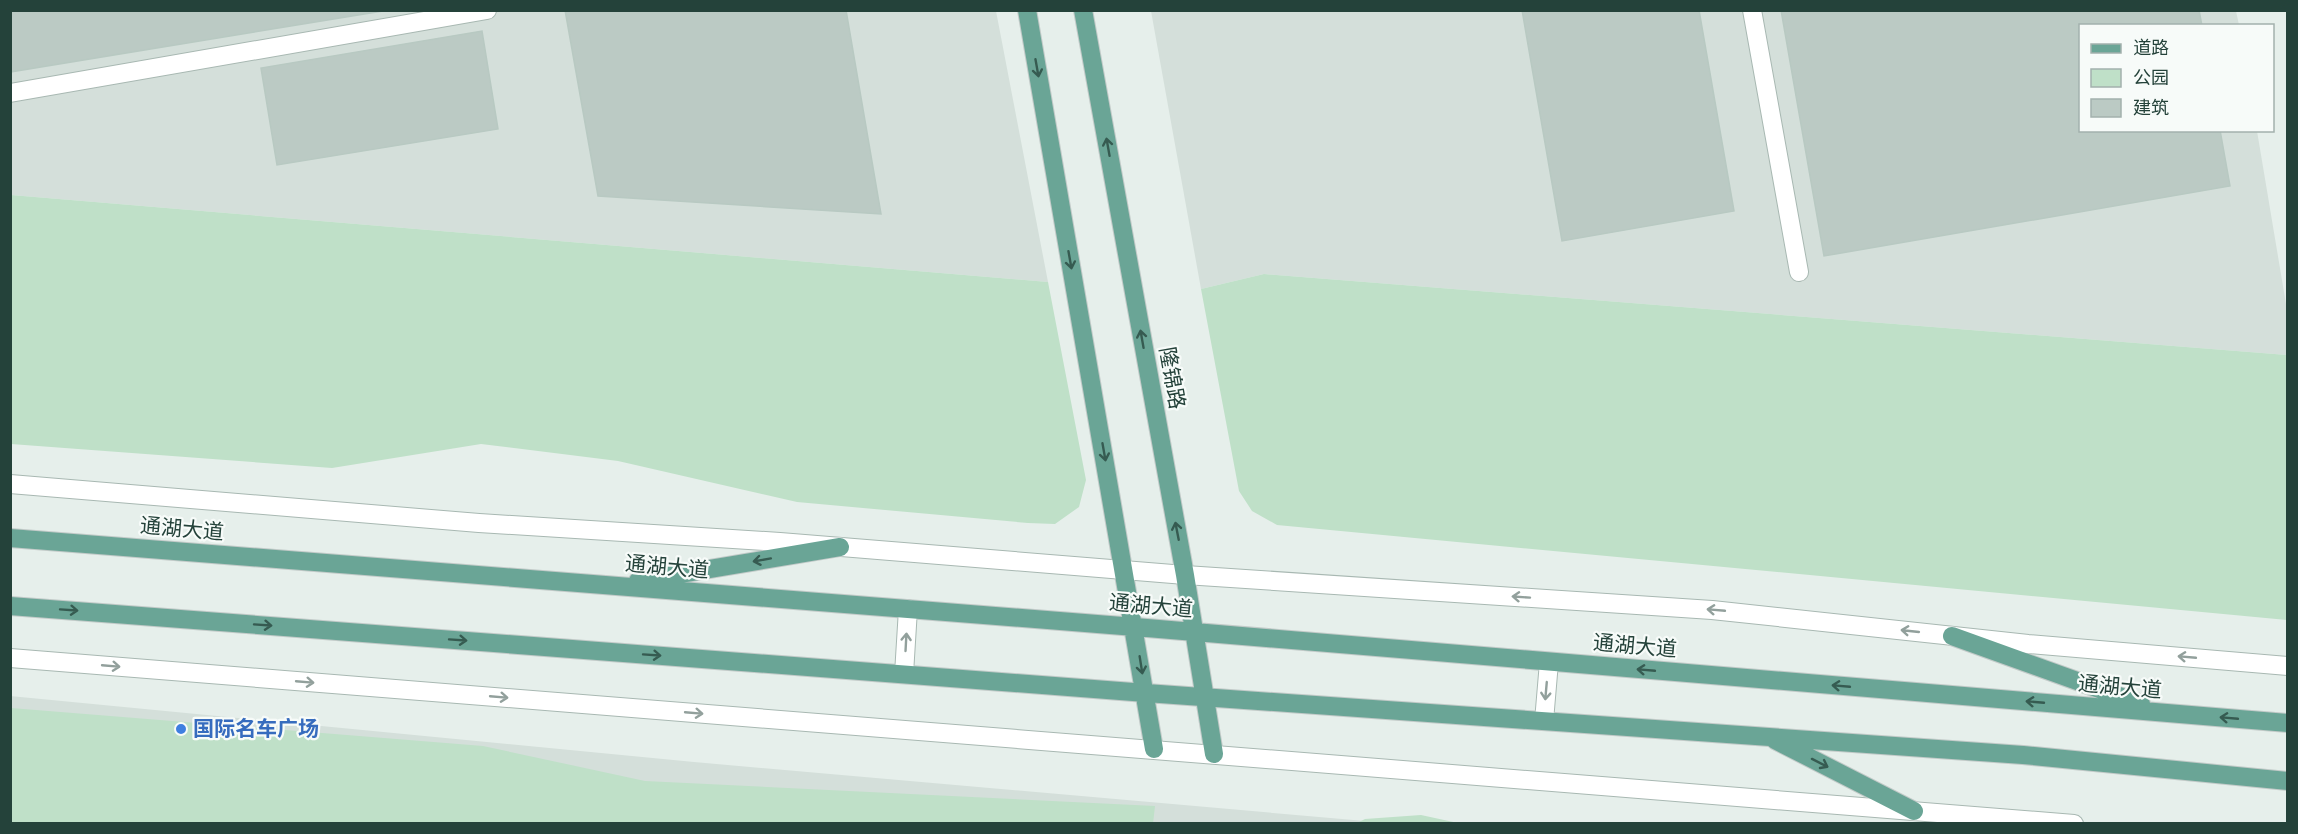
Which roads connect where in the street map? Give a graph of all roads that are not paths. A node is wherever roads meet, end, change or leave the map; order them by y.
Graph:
1 (487, 10) edge
2 (1027, 10) edge
3 (1083, 10) edge
4 (1752, 10) edge
5 (10, 93) edge
6 (1799, 272) dead end
7 (10, 484) edge
8 (10, 538) edge
9 (840, 547) junction
10 (1124, 570) junction
11 (1185, 575) junction
12 (612, 586) junction
13 (10, 606) edge
14 (908, 609) junction
15 (1135, 627) junction
16 (1195, 633) junction
17 (1952, 636) junction
18 (10, 658) edge
19 (1549, 662) junction
20 (2288, 666) edge
21 (904, 674) junction
22 (1146, 693) junction
23 (1206, 697) junction
24 (2165, 713) junction
25 (1544, 721) junction
26 (2288, 723) edge
27 (1768, 737) junction
28 (1155, 749) junction
29 (1214, 754) junction
30 (2288, 781) edge
31 (1914, 811) junction
32 (2074, 824) edge

1 - 5 street
2 -> 10 main road
11 -> 3 main road, 隆锦路
4 - 6 street
7 - 9 street
8 - 12 main road, 通湖大道
9 - 10 street
9 -> 12 main road
10 - 11 street
10 - 15 main road
11 - 16 main road, 隆锦路
17 -> 11 street
12 - 14 main road, 通湖大道
13 -> 21 main road
14 - 15 main road, 通湖大道
21 -> 14 street
15 - 16 main road, 通湖大道
15 -> 22 main road
16 - 19 main road, 通湖大道
16 - 23 main road, 隆锦路
20 -> 17 street
17 - 24 main road
18 -> 28 street
24 -> 19 main road, 通湖大道
19 -> 25 street
21 - 22 main road
22 - 23 main road
22 - 28 main road
23 - 25 main road
23 - 29 main road, 隆锦路
26 -> 24 main road, 通湖大道
25 - 27 main road
27 - 30 main road
27 -> 31 main road
28 - 29 street
29 - 31 street
31 - 32 street

